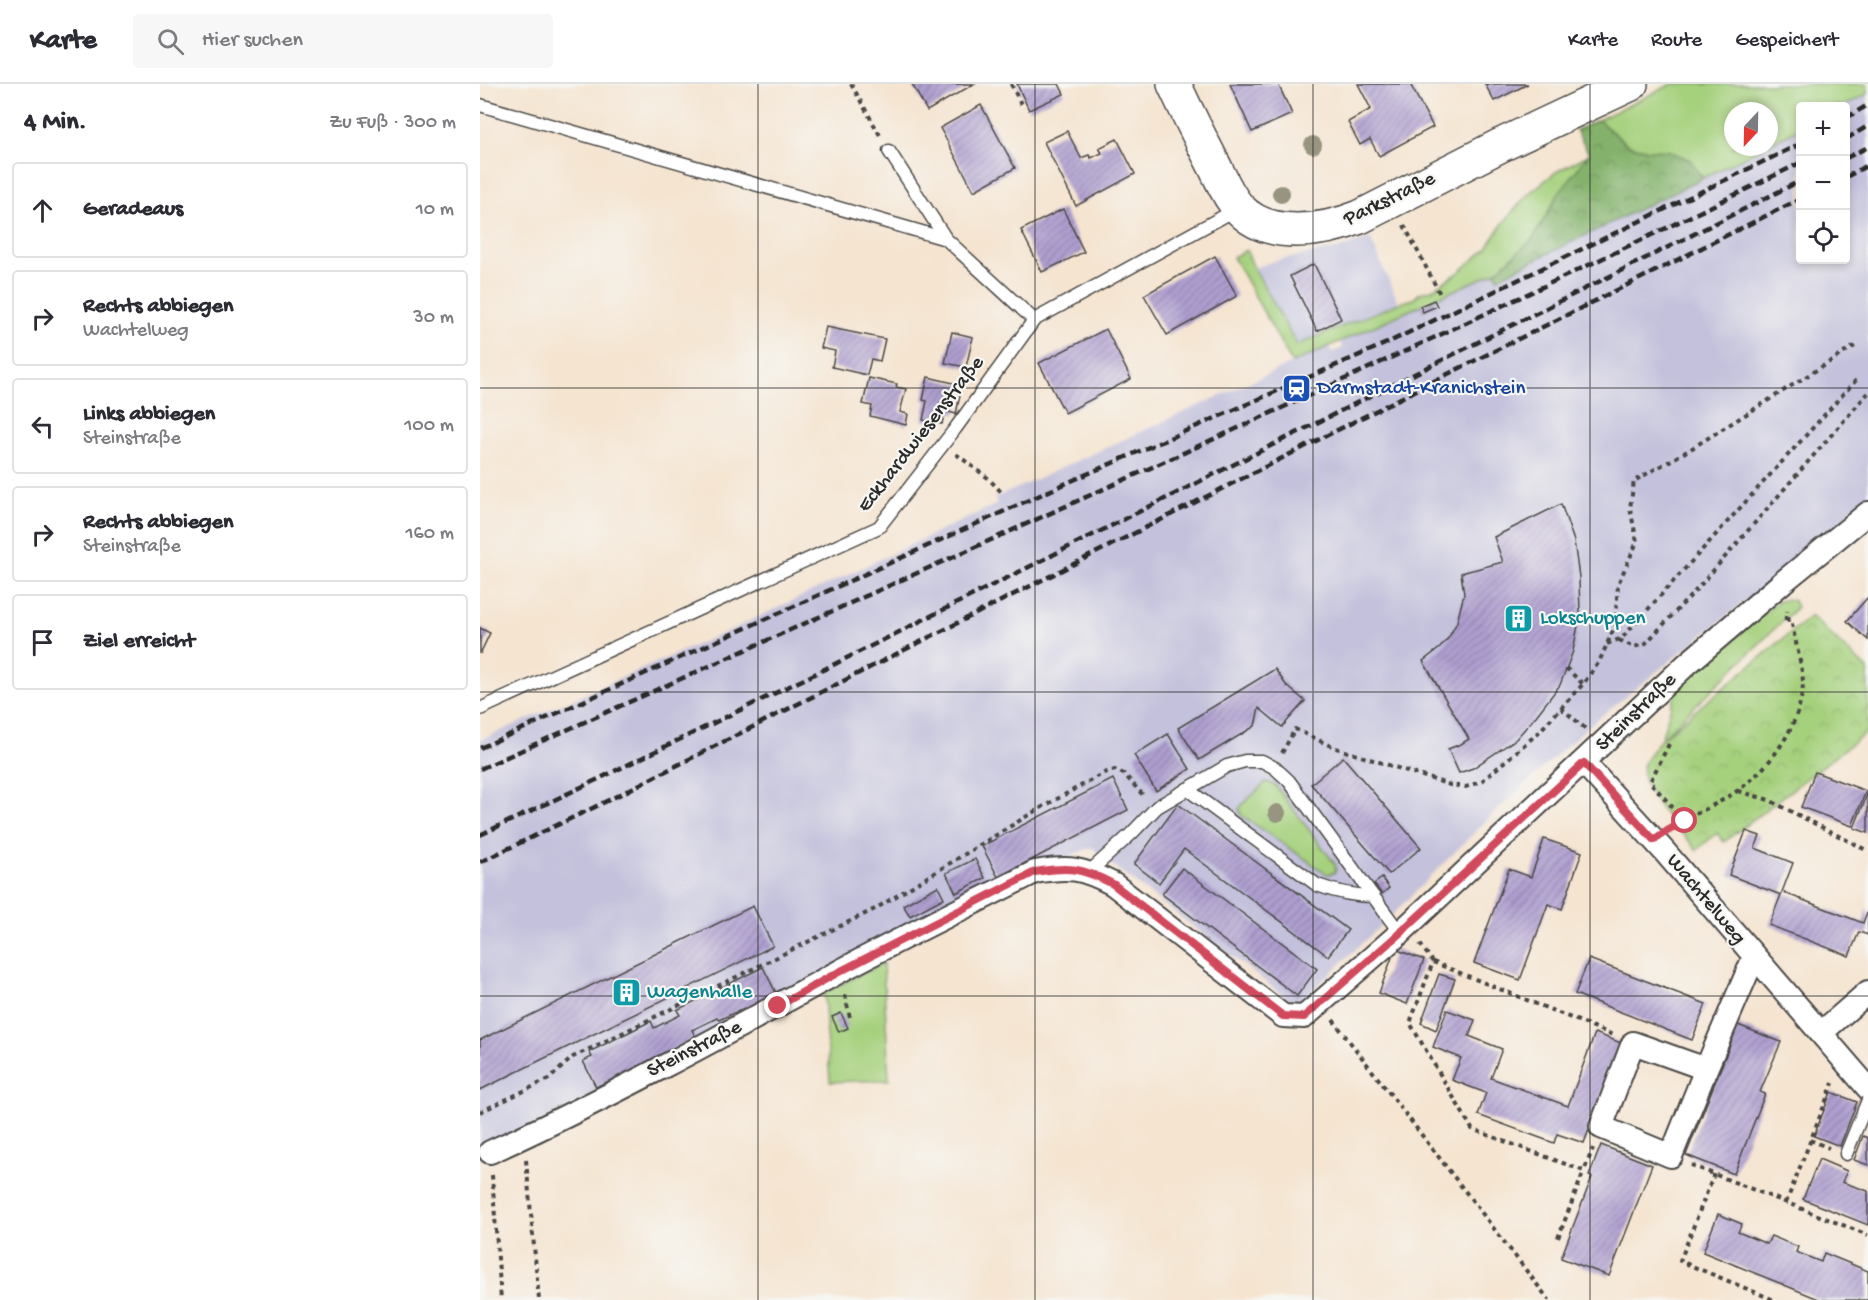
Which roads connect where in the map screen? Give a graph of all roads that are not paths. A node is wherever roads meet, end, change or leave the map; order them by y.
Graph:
1 (1174, 84) edge
2 (1631, 84) edge
3 (480, 105) edge
4 (889, 151) road end
5 (1239, 209) junction
6 (946, 239) junction
7 (1034, 320) junction
8 (1868, 513) edge
9 (480, 709) edge
10 (1584, 763) junction
11 (1187, 789) junction
12 (1089, 872) junction
13 (1373, 896) junction
14 (1403, 930) junction
15 (1754, 957) junction
16 (1868, 992) edge
17 (1821, 1033) junction
18 (1706, 1069) junction
19 (1868, 1088) edge
20 (1868, 1100) edge
21 (490, 1152) road end
22 (1846, 1154) dead end

1 - 5 street, Parkstraße
2 - 5 street, Parkstraße
3 - 6 lane
4 - 6 lane
5 - 7 lane, Eckhardwiesenstraße
6 - 7 lane
7 - 9 lane, Eckhardwiesenstraße
8 - 10 street, Steinstraße
10 - 14 street, Steinstraße
10 - 15 street, Wachtelweg
11 - 12 lane
11 - 13 lane
11 - 13 lane
12 - 14 street, Steinstraße
12 - 21 street, Steinstraße
13 - 14 lane
15 - 17 street, Wachtelweg
15 - 18 street, Wachtelweg
16 - 17 street
17 - 19 street, Wachtelweg
18 - 18 street, Wachtelweg
20 - 22 lane

